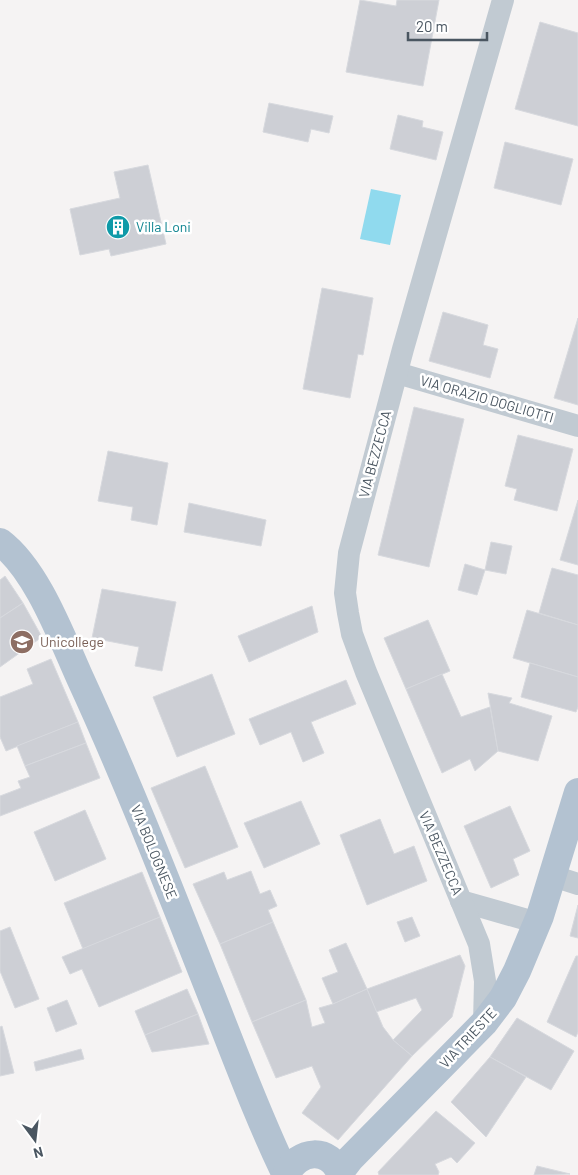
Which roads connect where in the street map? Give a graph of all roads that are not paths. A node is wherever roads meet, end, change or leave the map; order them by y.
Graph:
1 (502, 0) edge
2 (397, 373) junction
3 (578, 426) edge
4 (0, 542) edge
5 (578, 792) edge
6 (566, 880) edge
7 (461, 901) junction
8 (538, 923) junction
9 (484, 1023) junction
10 (341, 1173) edge
11 (286, 1175) edge

1 - 2 street, VIA BEZZECCA
2 - 3 street, VIA ORAZIO DOGLIOTTI
2 - 7 street, VIA BEZZECCA
4 - 11 main road, VIA BOLOGNESE
5 - 6 main road, VIA TRIESTE
6 - 8 main road, VIA TRIESTE
7 - 8 street, VIA BEZZECCA
7 - 9 street, VIA BEZZECCA
8 - 9 main road, VIA TRIESTE
9 - 10 main road, VIA TRIESTE
10 - 11 main road

